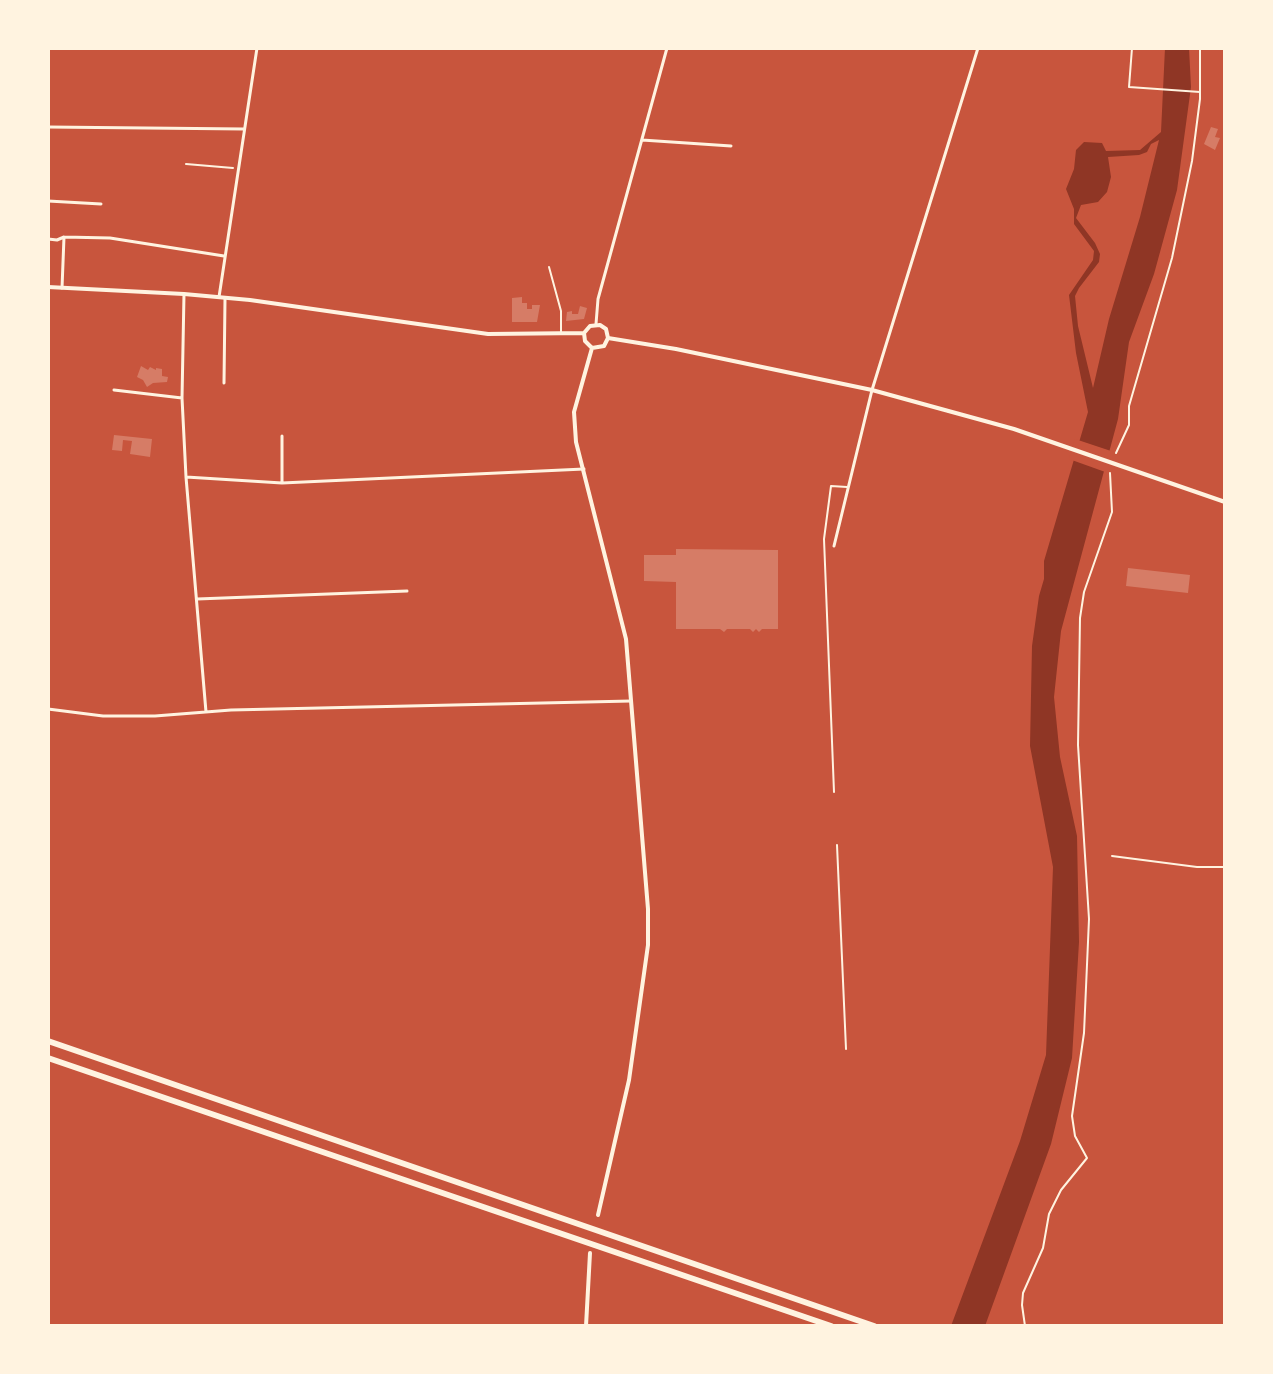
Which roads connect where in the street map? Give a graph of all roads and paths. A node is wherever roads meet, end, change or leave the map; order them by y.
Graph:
1 (257, 48) edge
2 (667, 48) edge
3 (978, 48) edge
4 (1132, 48) edge
5 (1200, 48) edge
6 (1200, 92) junction
7 (48, 127) edge
8 (244, 129) junction
9 (642, 140) junction
10 (731, 146) dead end
11 (186, 164) dead end
12 (238, 169) junction
13 (48, 201) edge
14 (101, 204) dead end
15 (64, 237) junction
16 (48, 239) edge
17 (224, 256) junction
18 (549, 267) dead end
19 (48, 287) edge
20 (62, 288) junction
21 (184, 294) junction
22 (222, 297) junction
23 (596, 324) junction
24 (561, 332) junction
25 (584, 333) junction
26 (608, 338) junction
27 (592, 348) junction
28 (224, 383) dead end
29 (114, 390) dead end
30 (872, 390) junction
31 (182, 398) junction
32 (282, 436) dead end
33 (1116, 453) dead end
34 (584, 469) junction
35 (1110, 473) dead end
36 (186, 477) junction
37 (282, 483) junction
38 (848, 487) junction
39 (1225, 502) edge
40 (834, 546) dead end
41 (407, 591) dead end
42 (197, 599) junction
43 (632, 701) junction
44 (48, 709) edge
45 (206, 712) junction
46 (834, 792) dead end
47 (837, 845) dead end
48 (1112, 856) dead end
49 (1225, 867) edge
50 (48, 1041) edge
51 (846, 1049) dead end
52 (48, 1058) edge
53 (598, 1215) dead end
54 (590, 1253) dead end
55 (586, 1326) edge
56 (831, 1326) edge
57 (874, 1326) edge
58 (1025, 1326) edge

1 - 8 street
2 - 9 street
3 - 30 street
4 - 6 path
5 - 6 path
6 - 33 path
7 - 8 street
8 - 12 street
9 - 10 street
9 - 23 street
11 - 12 path
12 - 17 street
13 - 14 street
15 - 16 street
15 - 17 street
15 - 20 street
17 - 22 street
18 - 24 lane
19 - 20 street
20 - 21 street
21 - 22 street
21 - 31 street
22 - 24 street
22 - 28 street
23 - 25 street
23 - 26 street
24 - 25 street
25 - 27 street
26 - 27 street
26 - 30 street
27 - 34 street
29 - 31 street
30 - 38 street
30 - 39 street
31 - 36 street
32 - 37 street
34 - 37 street
34 - 43 street
35 - 58 path
36 - 37 street
36 - 42 street
38 - 40 street
38 - 46 lane
41 - 42 street
42 - 45 street
43 - 45 street
43 - 53 street
44 - 45 street
47 - 51 lane
48 - 49 lane
50 - 57 highway
52 - 56 highway
54 - 55 street

